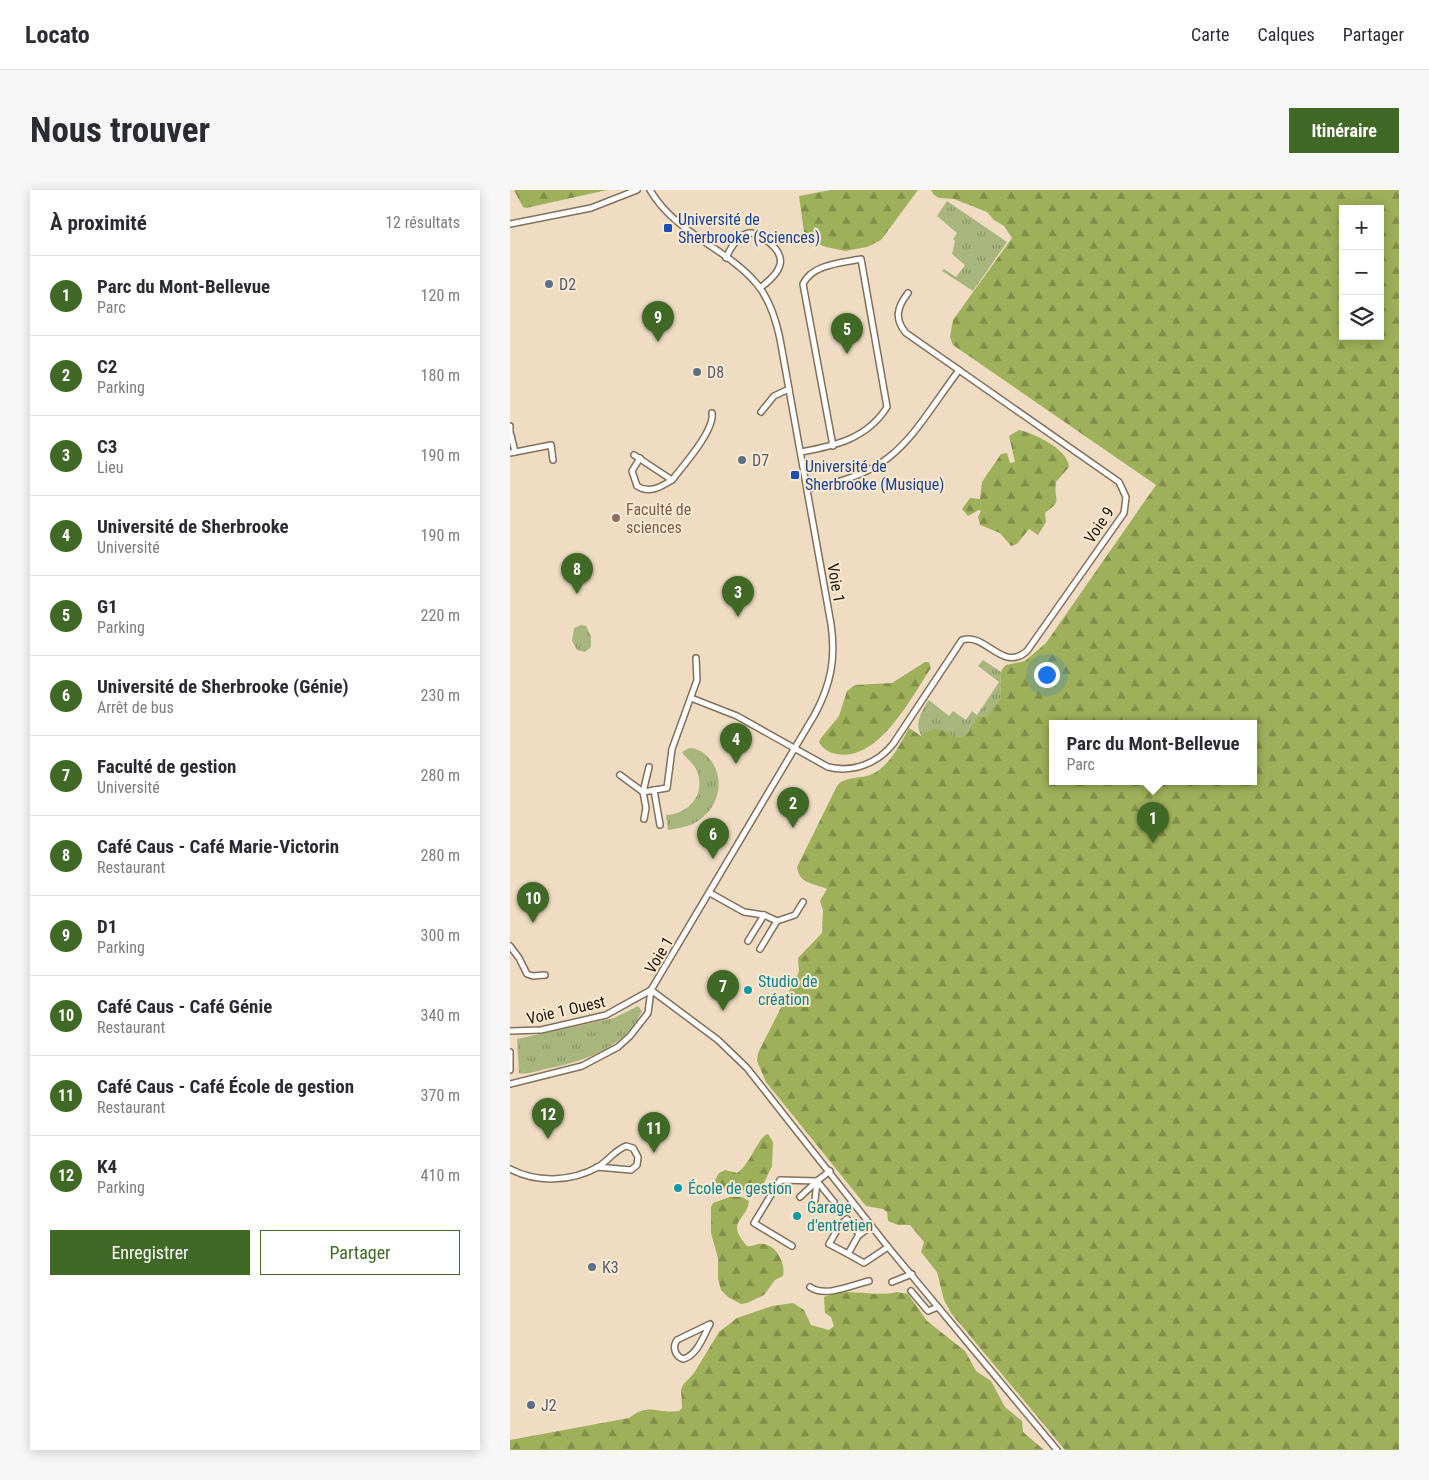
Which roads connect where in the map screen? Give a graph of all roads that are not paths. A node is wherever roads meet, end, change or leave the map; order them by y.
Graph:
1 (637, 190) edge
2 (650, 190) edge
3 (510, 224) edge
4 (726, 258) junction
5 (760, 288) junction
6 (908, 293) dead end
7 (959, 370) junction
8 (789, 389) junction
9 (761, 412) dead end
10 (712, 413) dead end
11 (510, 426) edge
12 (511, 435) edge
13 (833, 446) junction
14 (512, 452) edge
15 (801, 452) junction
16 (634, 455) dead end
17 (640, 458) junction
18 (553, 460) dead end
19 (672, 480) junction
20 (807, 489) junction
21 (696, 658) dead end
22 (691, 698) junction
23 (794, 748) junction
24 (649, 767) dead end
25 (620, 775) dead end
26 (654, 790) junction
27 (643, 792) junction
28 (644, 819) dead end
29 (660, 825) dead end
30 (710, 893) junction
31 (803, 902) dead end
32 (764, 915) junction
33 (777, 921) junction
34 (748, 941) dead end
35 (510, 946) edge
36 (760, 949) dead end
37 (545, 975) dead end
38 (651, 990) junction
39 (510, 1031) edge
40 (510, 1052) edge
41 (510, 1070) edge
42 (510, 1084) edge
43 (597, 1167) junction
44 (510, 1169) edge
45 (830, 1171) junction
46 (817, 1181) junction
47 (800, 1197) dead end
48 (834, 1202) dead end
49 (812, 1205) dead end
50 (843, 1213) dead end
51 (847, 1220) junction
52 (871, 1226) junction
53 (859, 1234) junction
54 (792, 1246) dead end
55 (888, 1247) junction
56 (848, 1254) junction
57 (912, 1274) junction
58 (868, 1281) dead end
59 (892, 1282) dead end
60 (810, 1287) dead end
61 (911, 1291) dead end
62 (938, 1307) junction
63 (710, 1324) joint
64 (1057, 1450) edge

1 - 3 lane
2 - 4 lane, Voie 1
4 - 5 lane, Voie 1
4 - 5 lane
5 - 8 lane, Voie 1
6 - 7 lane, Voie 9
7 - 20 lane
7 - 23 lane, Voie 9
8 - 9 lane
8 - 15 lane, Voie 1
10 - 19 lane
11 - 12 lane
12 - 14 lane
13 - 13 lane
13 - 15 lane
14 - 18 lane
15 - 20 lane, Voie 1
16 - 17 lane
17 - 19 lane
17 - 19 lane
20 - 23 lane, Voie 1
21 - 22 lane
22 - 23 lane, Voie 9
22 - 26 lane
23 - 30 lane, Voie 1
24 - 27 lane
25 - 27 lane
26 - 27 lane
26 - 29 lane
27 - 28 lane
30 - 32 lane
30 - 38 lane, Voie 1
31 - 33 lane
32 - 33 lane
32 - 34 lane
33 - 36 lane
35 - 37 lane
38 - 39 lane, Voie 1 Ouest
38 - 42 lane
38 - 45 lane
40 - 41 lane
43 - 43 lane
43 - 44 lane
45 - 46 lane
45 - 52 lane
46 - 47 lane
46 - 48 lane
46 - 49 lane
46 - 54 lane
50 - 51 lane
51 - 53 lane
51 - 56 lane
52 - 53 lane
52 - 55 lane
53 - 56 lane
55 - 56 lane
55 - 57 lane
57 - 59 lane
57 - 62 lane
58 - 60 lane
61 - 62 lane
62 - 64 lane
63 - 63 lane

